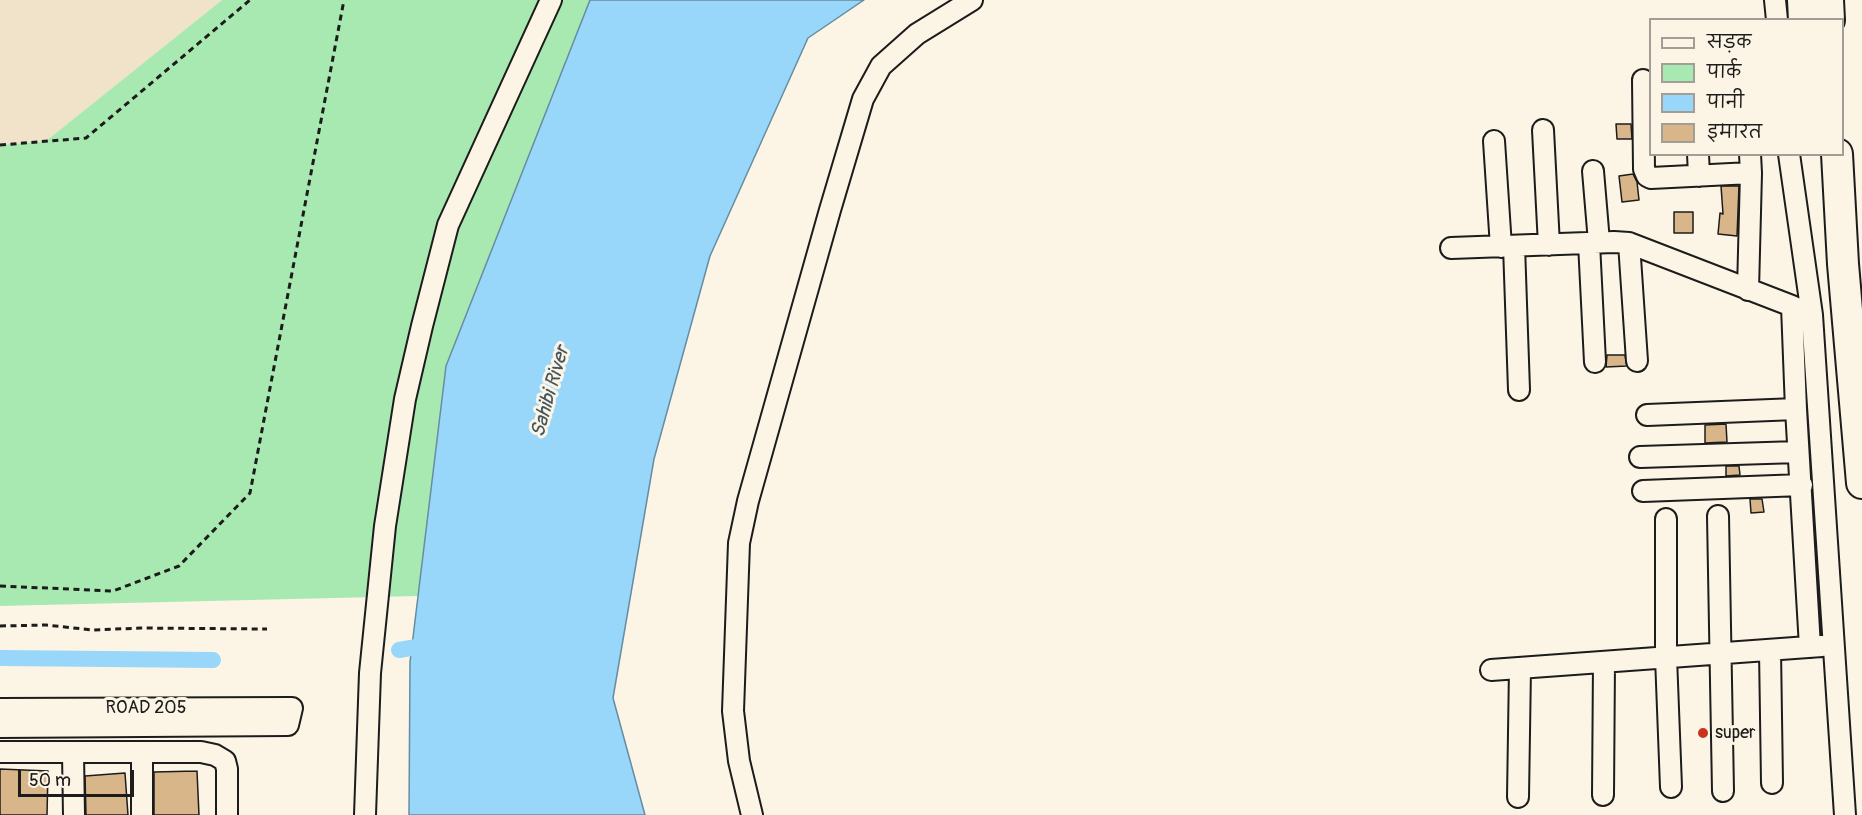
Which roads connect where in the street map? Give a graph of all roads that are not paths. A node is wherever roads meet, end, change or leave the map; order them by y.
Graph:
1 (551, 0) edge
2 (972, 0) edge
3 (1775, 0) edge
4 (1803, 0) edge
5 (1828, 0) edge
6 (1777, 18) edge
7 (1804, 18) edge
8 (1829, 18) edge
9 (1643, 80) dead end
10 (1543, 130) dead end
11 (1494, 141) dead end
12 (1698, 156) edge
13 (1789, 156) edge
14 (1818, 156) edge
15 (1837, 156) edge
16 (1750, 164) edge
17 (1593, 171) dead end
18 (1699, 176) junction
19 (1840, 206) junction
20 (1594, 242) junction
21 (1629, 243) junction
22 (1549, 245) junction
23 (1507, 247) junction
24 (1451, 248) dead end
25 (1748, 290) junction
26 (1792, 306) junction
27 (1812, 315) junction
28 (1637, 361) dead end
29 (1595, 362) dead end
30 (1519, 390) dead end
31 (1796, 410) junction
32 (1647, 415) dead end
33 (1798, 452) junction
34 (1640, 456) dead end
35 (1862, 483) edge
36 (1802, 485) junction
37 (1643, 491) dead end
38 (1718, 516) dead end
39 (1666, 519) dead end
40 (1834, 646) junction
41 (1810, 647) junction
42 (1770, 650) junction
43 (1720, 654) junction
44 (1666, 657) junction
45 (1604, 662) junction
46 (1520, 668) junction
47 (1491, 670) dead end
48 (0, 709) edge
49 (0, 727) edge
50 (0, 752) edge
51 (142, 752) junction
52 (73, 753) junction
53 (1772, 783) dead end
54 (1671, 787) dead end
55 (1722, 791) dead end
56 (1603, 795) dead end
57 (1518, 797) dead end
58 (74, 815) edge
59 (142, 815) edge
60 (227, 815) edge
61 (365, 815) edge
62 (752, 815) edge
63 (1845, 815) edge

1 - 61 street
2 - 62 street
3 - 6 street
4 - 7 highway
5 - 8 highway
9 - 18 street
10 - 22 street
11 - 23 street
12 - 18 street
13 - 27 street
14 - 19 highway
15 - 19 highway
16 - 18 street
16 - 25 street
17 - 20 street
19 - 35 highway
20 - 21 street
20 - 22 street
20 - 29 street
21 - 25 street
21 - 28 street
22 - 23 street
23 - 24 street
23 - 30 street
25 - 26 street
26 - 27 street
26 - 31 street
27 - 40 street
31 - 32 street
31 - 33 street
33 - 34 street
33 - 36 street
36 - 37 street
36 - 41 street
38 - 43 street
39 - 44 street
40 - 41 street
40 - 63 street
41 - 42 street
42 - 43 street
42 - 53 street
43 - 44 street
43 - 55 street
44 - 45 street
44 - 54 street
45 - 46 street
45 - 56 street
46 - 47 street
46 - 57 street
48 - 49 street, ROAD 205
50 - 52 street
51 - 52 street
51 - 59 street
51 - 60 street
52 - 58 street

